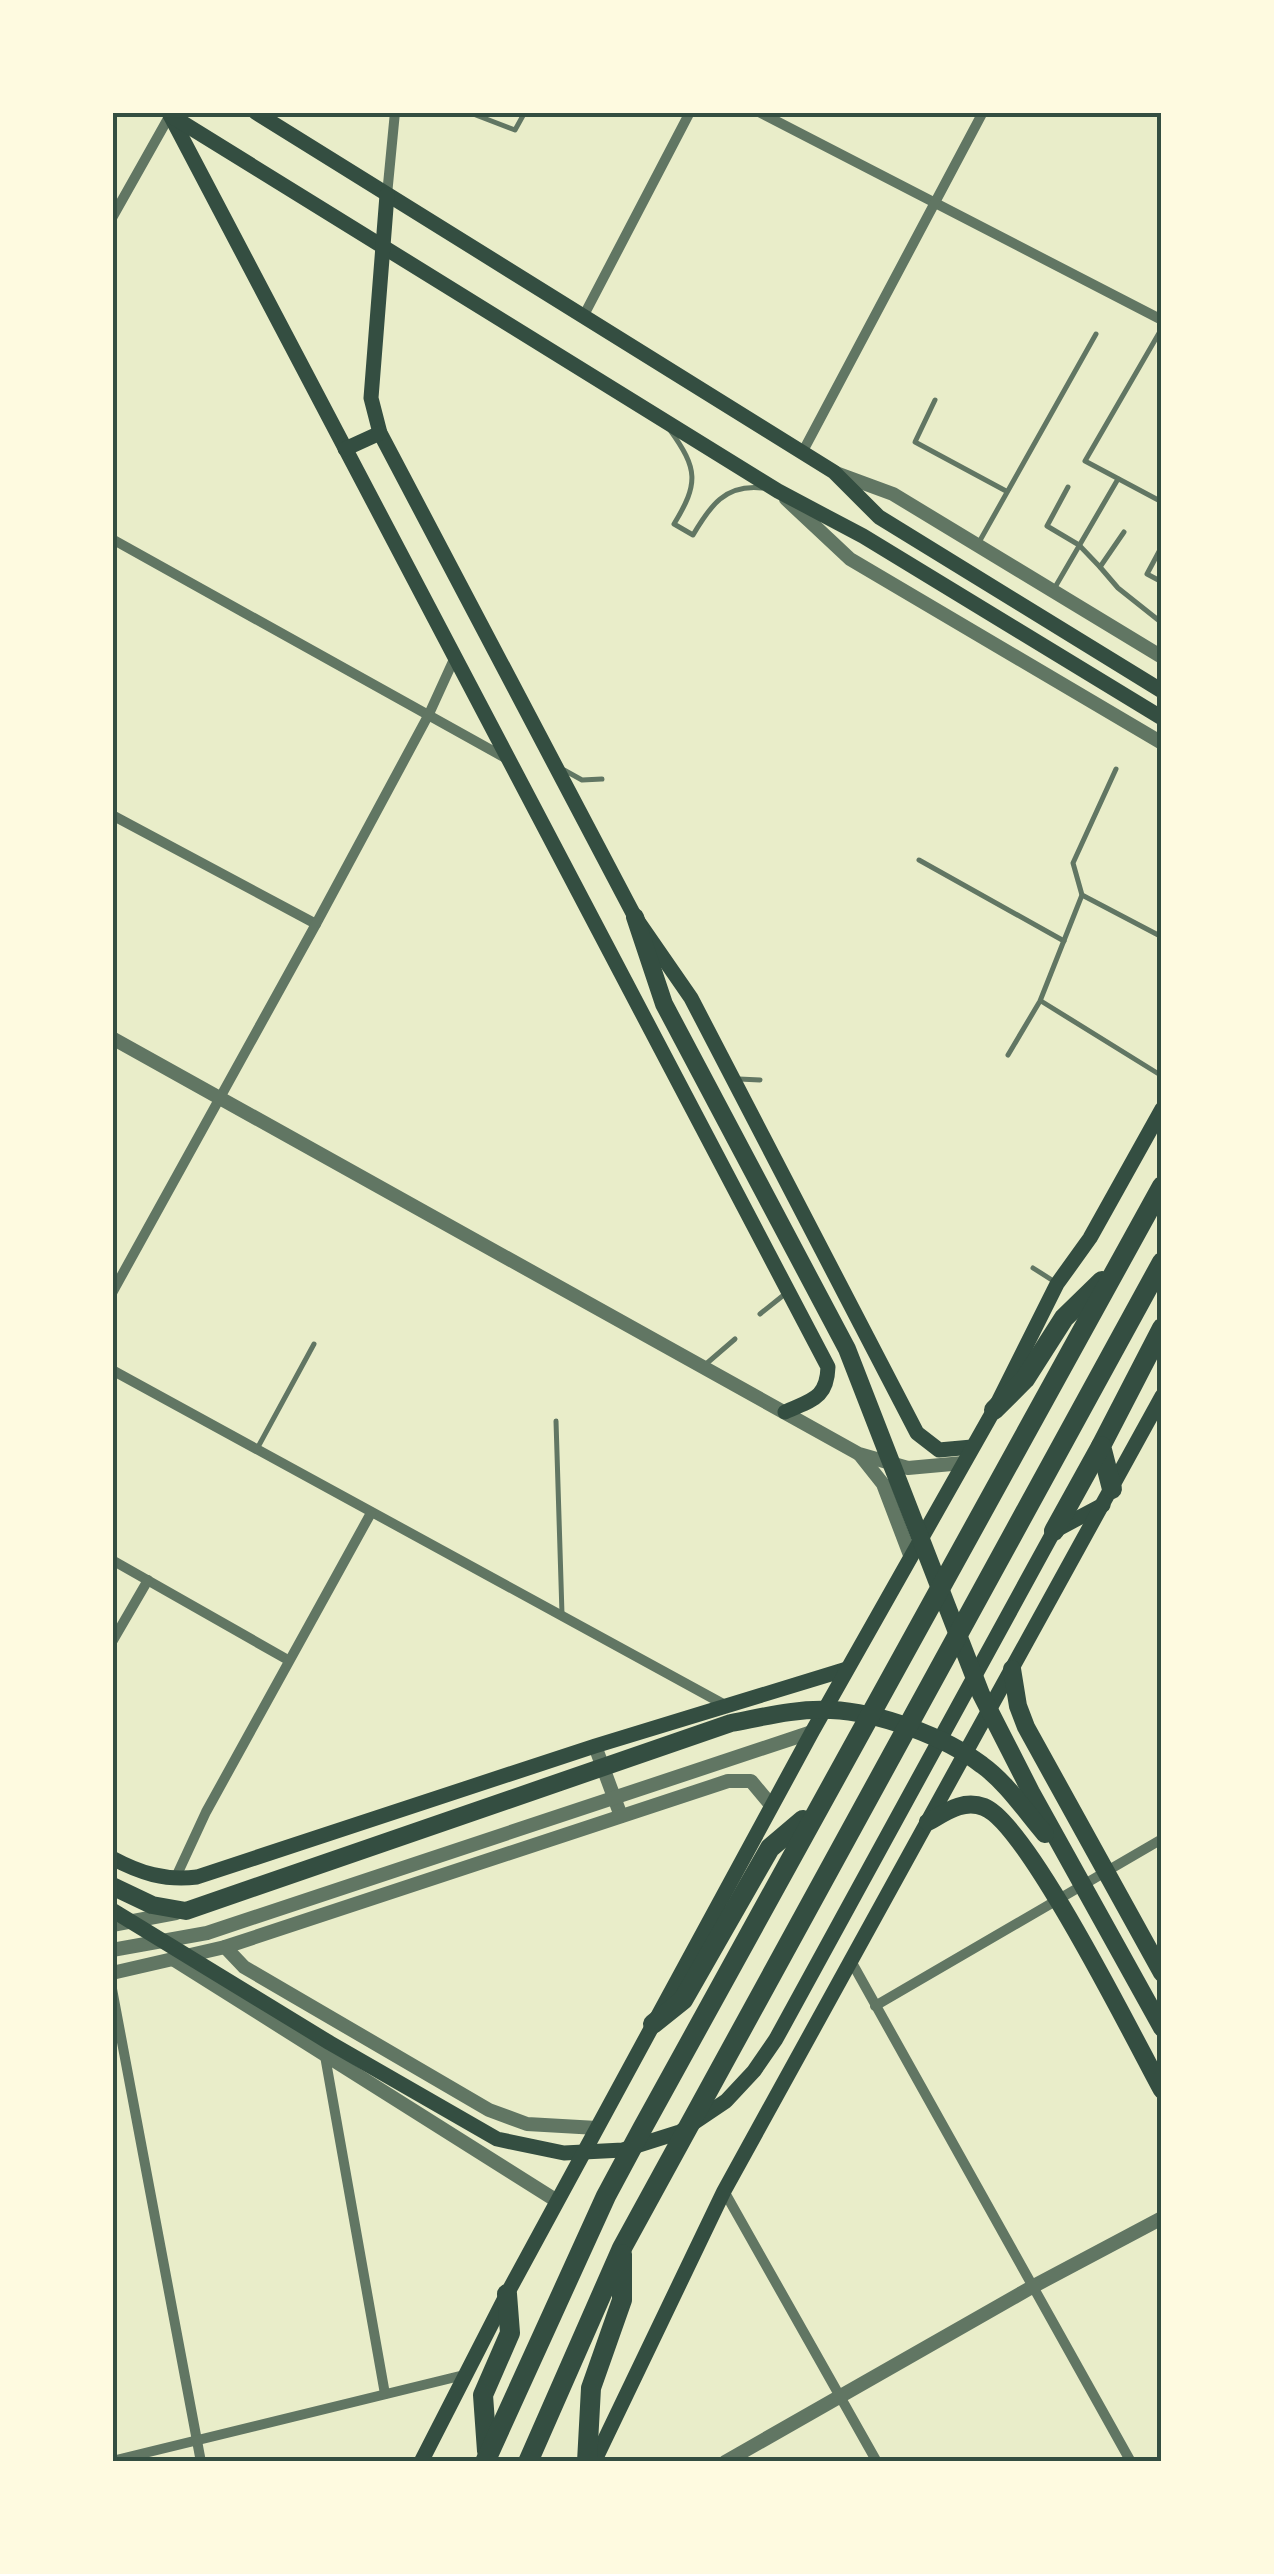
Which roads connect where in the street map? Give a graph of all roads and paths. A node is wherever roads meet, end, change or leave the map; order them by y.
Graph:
1 (254, 112) edge
2 (394, 112) edge
3 (468, 112) edge
4 (525, 112) edge
5 (690, 112) edge
6 (759, 112) edge
7 (983, 112) edge
8 (167, 114) edge
9 (387, 194) junction
10 (936, 204) junction
11 (112, 218) edge
12 (384, 247) junction
13 (583, 317) junction
14 (1162, 324) edge
15 (1096, 334) dead end
16 (935, 400) dead end
17 (662, 420) junction
18 (380, 433) junction
19 (345, 448) junction
20 (802, 452) junction
21 (834, 472) junction
22 (1118, 479) junction
23 (1068, 488) dead end
24 (778, 491) junction
25 (1006, 491) junction
26 (1162, 502) edge
27 (1124, 532) dead end
28 (112, 539) edge
29 (978, 544) junction
30 (1080, 546) junction
31 (1162, 546) edge
32 (1100, 566) junction
33 (1162, 582) edge
34 (1053, 590) junction
35 (1162, 623) edge
36 (455, 657) junction
37 (1162, 657) edge
38 (1162, 691) edge
39 (429, 714) junction
40 (1162, 718) edge
41 (1162, 743) edge
42 (551, 757) junction
43 (510, 761) junction
44 (1116, 769) dead end
45 (602, 778) dead end
46 (112, 815) edge
47 (919, 860) dead end
48 (1082, 895) junction
49 (635, 917) junction
50 (316, 924) junction
51 (1162, 937) edge
52 (1064, 941) junction
53 (1040, 1001) junction
54 (112, 1038) edge
55 (1008, 1055) dead end
56 (730, 1074) junction
57 (1162, 1076) edge
58 (760, 1080) dead end
59 (220, 1096) junction
60 (1162, 1108) edge
61 (1162, 1186) edge
62 (1162, 1262) edge
63 (1117, 1266) junction
64 (1033, 1268) dead end
65 (1057, 1284) junction
66 (790, 1291) junction
67 (112, 1293) edge
68 (760, 1314) dead end
69 (1162, 1328) edge
70 (735, 1339) dead end
71 (314, 1344) dead end
72 (704, 1366) junction
73 (112, 1370) edge
74 (1162, 1396) edge
75 (994, 1410) junction
76 (786, 1412) junction
77 (556, 1422) dead end
78 (1101, 1446) junction
79 (972, 1447) junction
80 (257, 1450) junction
81 (859, 1454) junction
82 (963, 1463) junction
83 (1107, 1497) junction
84 (370, 1513) junction
85 (1054, 1531) junction
86 (910, 1554) junction
87 (112, 1560) edge
88 (148, 1580) junction
89 (562, 1617) junction
90 (112, 1642) edge
91 (288, 1660) junction
92 (847, 1668) junction
93 (1012, 1669) junction
94 (725, 1705) junction
95 (812, 1732) junction
96 (596, 1746) junction
97 (614, 1796) junction
98 (771, 1805) junction
99 (816, 1809) junction
100 (622, 1816) junction
101 (928, 1822) junction
102 (1162, 1839) edge
103 (1066, 1856) junction
104 (112, 1858) edge
105 (175, 1879) junction
106 (1108, 1879) junction
107 (112, 1886) edge
108 (1061, 1907) junction
109 (112, 1910) edge
110 (186, 1911) junction
111 (112, 1926) edge
112 (225, 1947) junction
113 (112, 1950) edge
114 (173, 1958) junction
115 (851, 1961) junction
116 (112, 1972) edge
117 (1162, 1973) edge
118 (112, 1989) edge
119 (875, 2006) junction
120 (653, 2024) junction
121 (1162, 2028) edge
122 (324, 2056) junction
123 (1162, 2090) edge
124 (597, 2128) junction
125 (724, 2191) junction
126 (558, 2201) junction
127 (1162, 2218) edge
128 (622, 2248) junction
129 (1032, 2287) junction
130 (507, 2294) junction
131 (464, 2375) junction
132 (385, 2394) junction
133 (839, 2395) junction
134 (198, 2440) junction
135 (486, 2459) edge
136 (112, 2461) edge
137 (201, 2462) edge
138 (420, 2462) edge
139 (528, 2462) edge
140 (590, 2462) edge
141 (725, 2462) edge
142 (876, 2462) edge
143 (1131, 2462) edge

1 - 9 main road
2 - 9 street
3 - 4 lane
5 - 13 street
6 - 10 street
7 - 10 street
8 - 11 street
8 - 12 main road
8 - 19 main road
9 - 12 main road
9 - 13 main road
10 - 14 street
10 - 20 street
12 - 17 main road
12 - 18 main road
13 - 20 main road
14 - 22 lane
15 - 25 lane
16 - 25 lane
17 - 24 main road
17 - 24 lane
18 - 19 main road
18 - 42 main road
19 - 36 main road
20 - 21 main road
21 - 29 street
21 - 38 main road
22 - 26 lane
22 - 30 lane
23 - 30 lane
24 - 40 main road
24 - 41 street
25 - 29 lane
27 - 32 lane
28 - 39 street
29 - 34 street
30 - 32 lane
30 - 34 lane
31 - 33 lane
32 - 35 lane
34 - 37 street
36 - 39 street
36 - 43 main road
39 - 43 street
39 - 50 street
42 - 45 lane
42 - 49 main road
43 - 66 main road
44 - 48 lane
46 - 50 street
47 - 52 lane
48 - 51 lane
48 - 52 lane
49 - 56 main road
49 - 103 main road
50 - 59 street
52 - 53 lane
53 - 55 lane
53 - 57 lane
54 - 59 street
56 - 58 lane
56 - 79 main road
59 - 67 street
59 - 72 street
60 - 65 main road
61 - 63 highway
62 - 128 highway
63 - 75 highway
63 - 99 highway
64 - 65 lane
65 - 75 main road
66 - 68 lane
66 - 76 main road
69 - 78 highway
70 - 72 lane
71 - 80 lane
72 - 76 street
73 - 80 street
74 - 83 main road
75 - 79 main road
76 - 81 street
77 - 89 lane
78 - 83 highway
78 - 85 highway
79 - 82 main road
80 - 84 street
81 - 82 street
81 - 86 street
82 - 86 main road
83 - 85 main road
83 - 93 main road
84 - 89 street
84 - 91 street
85 - 109 main road
86 - 92 main road
87 - 88 street
88 - 90 street
88 - 91 street
89 - 94 street
91 - 105 street
92 - 94 main road
92 - 95 main road
93 - 101 main road
93 - 106 main road
94 - 96 main road
95 - 97 street
95 - 98 main road
96 - 97 street
96 - 105 main road
97 - 100 street
97 - 113 street
98 - 100 street
98 - 120 main road
99 - 120 highway
99 - 135 highway
100 - 112 street
101 - 108 main road
101 - 115 main road
102 - 106 street
103 - 110 main road
103 - 121 main road
104 - 105 main road
106 - 108 main road
106 - 117 main road
107 - 110 main road
108 - 119 street
108 - 123 main road
110 - 111 street
112 - 114 street
112 - 124 street
114 - 116 street
114 - 122 street
115 - 119 street
115 - 125 main road
118 - 134 street
119 - 129 street
120 - 124 main road
122 - 126 street
122 - 132 street
124 - 126 main road
125 - 133 street
125 - 140 main road
126 - 130 main road
127 - 129 street
128 - 139 highway
128 - 140 highway
129 - 133 street
129 - 143 street
130 - 131 main road
130 - 135 highway
131 - 132 street
131 - 138 main road
132 - 134 street
133 - 141 street
133 - 142 street
134 - 136 street
134 - 137 street

